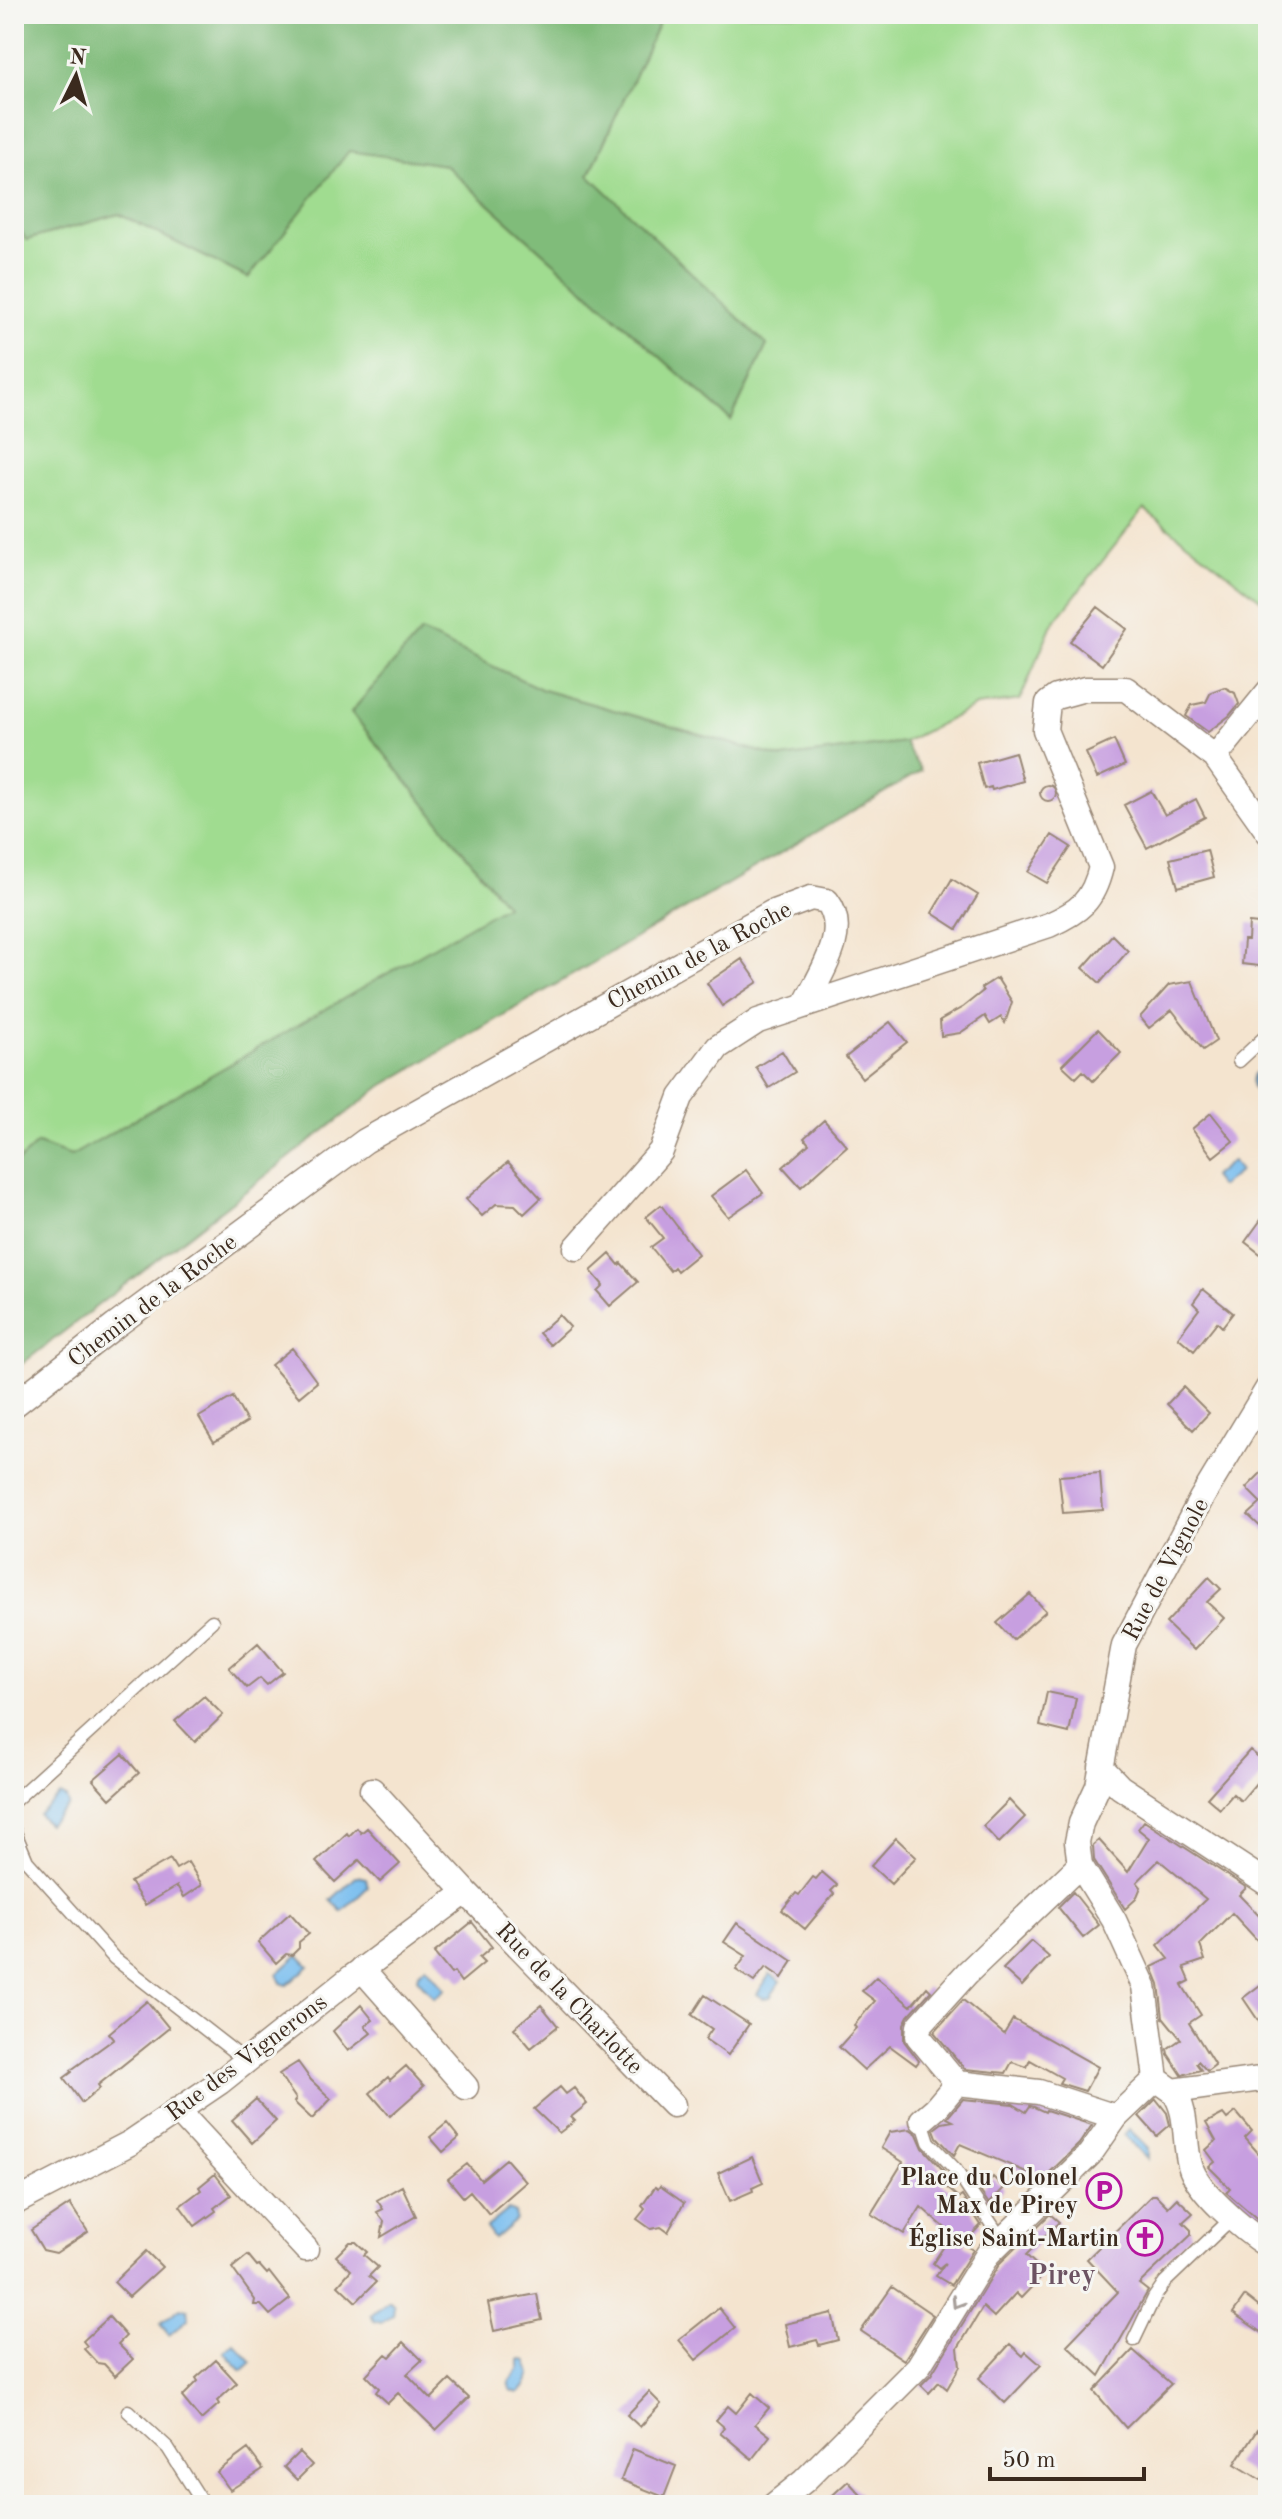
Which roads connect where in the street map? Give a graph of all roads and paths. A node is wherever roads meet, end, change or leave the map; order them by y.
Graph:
1 (1268, 692) edge
2 (1215, 757) junction
3 (1268, 832) edge
4 (805, 1005) junction
5 (1268, 1034) edge
6 (1239, 1061) dead end
7 (576, 1248) dead end
8 (1268, 1388) edge
9 (14, 1405) edge
10 (212, 1621) dead end
11 (1101, 1767) junction
12 (372, 1790) dead end
13 (14, 1801) edge
14 (14, 1830) edge
15 (1080, 1865) junction
16 (1268, 1884) edge
17 (466, 1892) junction
18 (362, 1969) junction
19 (246, 2061) junction
20 (1268, 2078) edge
21 (957, 2083) junction
22 (1164, 2085) junction
23 (466, 2087) dead end
24 (673, 2105) dead end
25 (177, 2110) junction
26 (1116, 2117) junction
27 (922, 2120) joint
28 (14, 2203) edge
29 (1232, 2218) junction
30 (1002, 2240) junction
31 (1268, 2246) edge
32 (306, 2249) dead end
33 (1134, 2340) dead end
34 (128, 2411) dead end
35 (204, 2505) edge
36 (774, 2505) edge

1 - 2 street
2 - 3 street
2 - 4 street
4 - 7 street
4 - 9 street, Chemin de la Roche
5 - 6 lane
8 - 11 street, Rue de Vignole
10 - 13 lane
11 - 15 street, Rue de Vignole
11 - 16 street
12 - 17 street, Rue de la Charlotte
14 - 19 lane
15 - 21 street
15 - 22 street
17 - 18 street, Rue des Vignerons
17 - 24 street, Rue de la Charlotte
18 - 19 street, Rue des Vignerons
18 - 23 street
19 - 25 street, Rue des Vignerons
20 - 22 street
21 - 26 street
21 - 27 street
22 - 26 street
22 - 29 street
25 - 28 street, Rue des Vignerons
25 - 32 street
26 - 30 street
27 - 30 lane
29 - 31 street
29 - 33 lane
30 -> 36 street
34 - 35 lane

